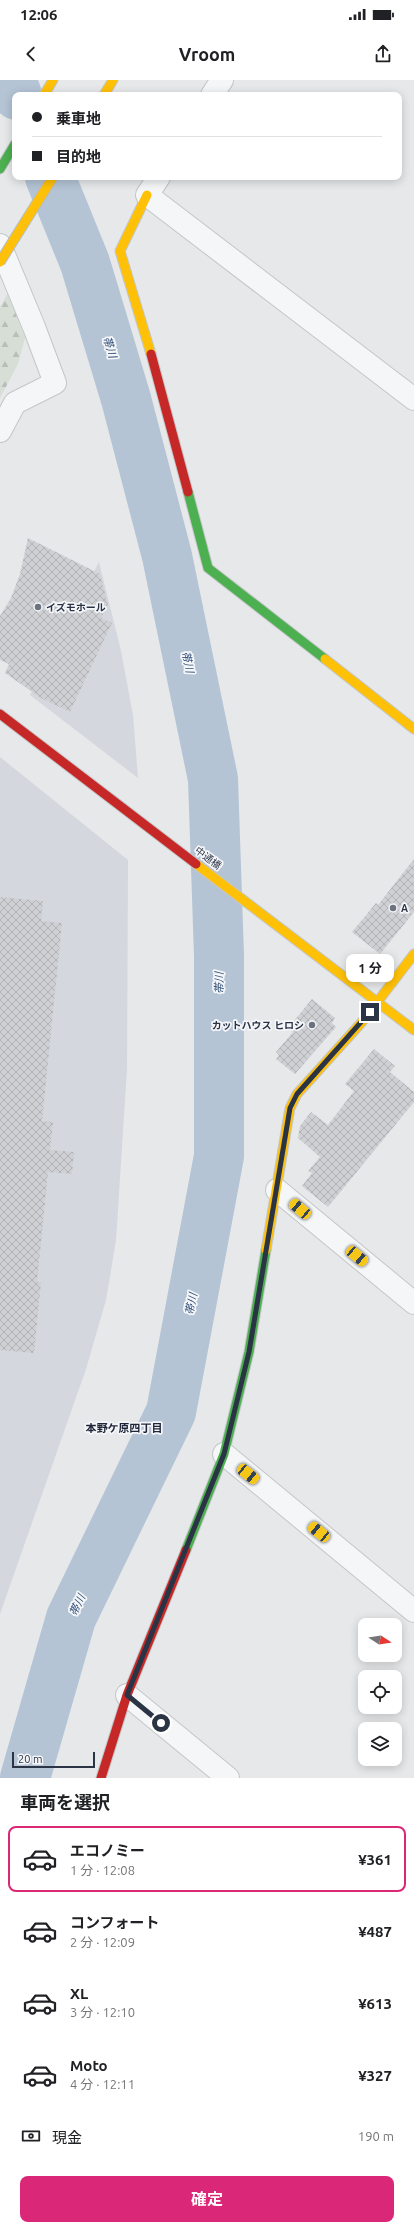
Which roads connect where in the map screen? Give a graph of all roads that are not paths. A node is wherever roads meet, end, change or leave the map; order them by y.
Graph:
1 (113, 80) edge
2 (222, 80) edge
3 (106, 92) edge
4 (214, 92) edge
5 (12, 149) edge
6 (0, 169) edge
7 (51, 180) edge
8 (157, 180) edge
9 (147, 195) junction
10 (0, 245) edge
11 (0, 262) edge
12 (414, 399) edge
13 (0, 431) edge
14 (0, 714) edge
15 (414, 729) edge
16 (414, 954) edge
17 (378, 1002) junction
18 (414, 1030) edge
19 (277, 1190) junction
20 (414, 1303) edge
21 (224, 1454) junction
22 (414, 1611) edge
23 (127, 1695) junction
24 (101, 1778) edge
25 (228, 1778) edge

1 - 3 main road
2 - 4 street
5 - 6 main road
7 - 11 main road, bridge
8 - 9 street
9 - 12 street
9 - 15 main road
10 - 13 street
14 - 17 main road, 中通橋
16 - 17 main road
17 - 18 main road, 中通橋
17 - 19 main road
19 - 20 street
19 - 21 main road
21 - 22 street
21 - 23 main road
23 - 24 main road
23 - 25 street

